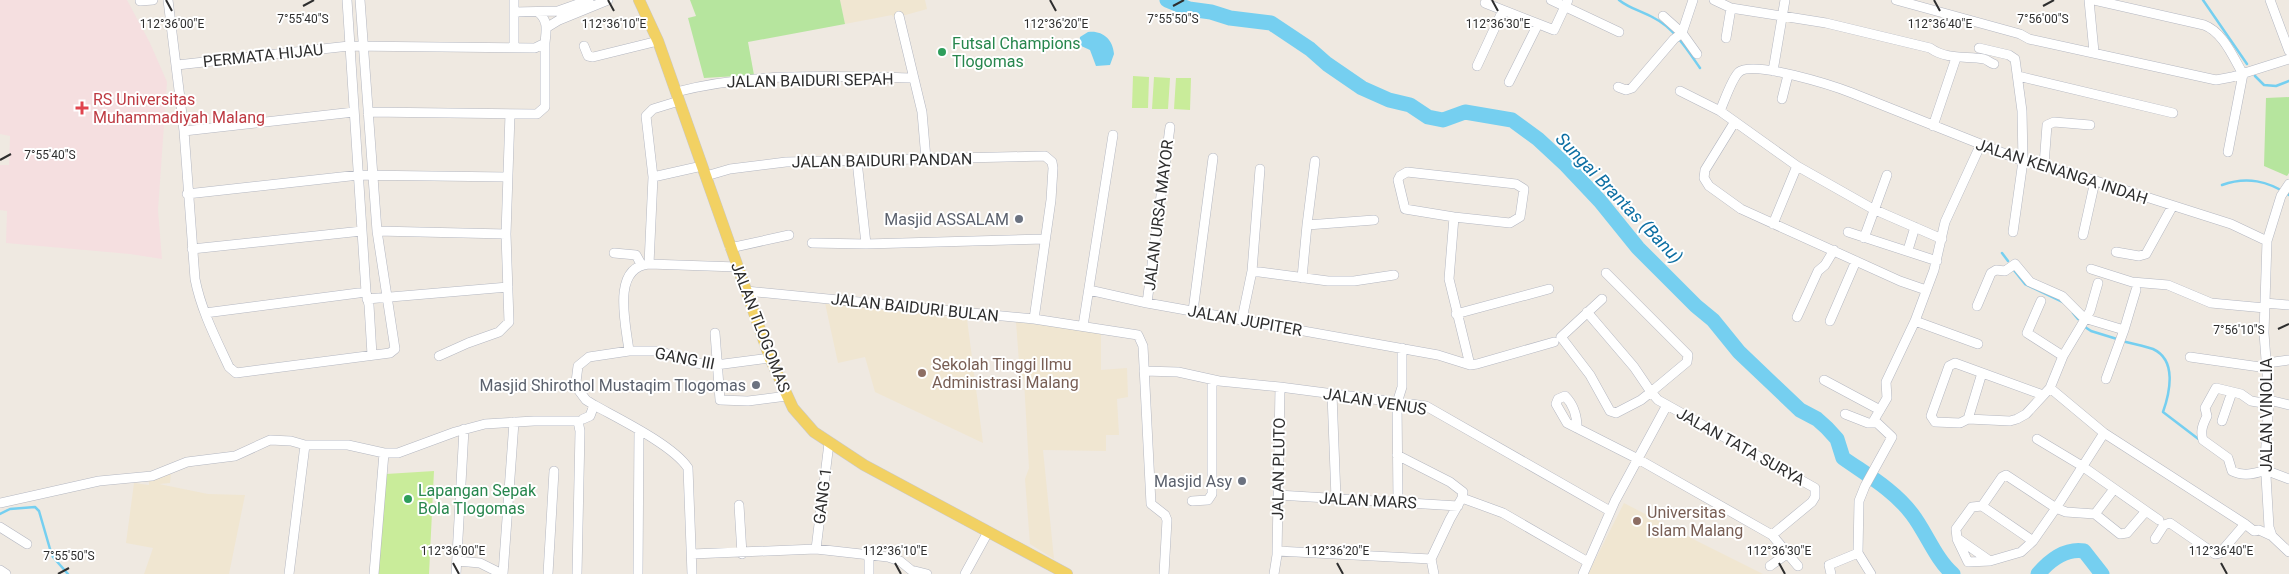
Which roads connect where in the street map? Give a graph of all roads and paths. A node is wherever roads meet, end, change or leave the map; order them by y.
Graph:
1 (153, 0) edge
2 (168, 0) edge
3 (347, 0) edge
4 (360, 0) edge
5 (514, 0) edge
6 (608, 0) edge
7 (639, 0) edge
8 (1552, 0) edge
9 (1693, 0) edge
10 (1714, 0) edge
11 (1785, 0) edge
12 (1896, 0) edge
13 (2089, 0) edge
14 (2094, 0) edge
15 (2270, 0) edge
16 (140, 1) dead end
17 (589, 3) edge
18 (1485, 3) dead end
19 (1566, 3) edge
20 (1731, 8) junction
21 (1503, 10) junction
22 (515, 12) junction
23 (538, 12) junction
24 (568, 13) junction
25 (899, 16) dead end
26 (1663, 16) dead end
27 (1783, 16) junction
28 (1538, 24) junction
29 (546, 28) junction
30 (1619, 32) dead end
31 (1679, 36) junction
32 (1726, 38) dead end
33 (658, 41) junction
34 (545, 43) junction
35 (349, 46) junction
36 (363, 46) junction
37 (584, 46) dead end
38 (514, 48) junction
39 (535, 48) junction
40 (1980, 48) dead end
41 (2289, 51) edge
42 (2094, 52) junction
43 (1697, 54) dead end
44 (545, 57) junction
45 (1956, 58) junction
46 (2289, 59) edge
47 (1994, 64) dead end
48 (177, 65) junction
49 (1476, 66) dead end
50 (1773, 71) junction
51 (2243, 74) junction
52 (1788, 75) junction
53 (2018, 76) junction
54 (914, 78) junction
55 (1509, 82) dead end
56 (1618, 87) dead end
57 (1680, 91) dead end
58 (678, 96) junction
59 (1782, 100) dead end
60 (1720, 111) junction
61 (354, 112) junction
62 (368, 112) junction
63 (2172, 113) dead end
64 (510, 114) junction
65 (1734, 123) junction
66 (2090, 125) dead end
67 (1933, 126) junction
68 (1170, 127) dead end
69 (184, 131) junction
70 (1113, 135) dead end
71 (1980, 146) junction
72 (2228, 152) dead end
73 (1214, 158) dead end
74 (926, 159) junction
75 (856, 161) junction
76 (1315, 161) dead end
77 (2023, 161) junction
78 (2044, 165) junction
79 (1797, 166) junction
80 (1260, 169) dead end
81 (704, 171) junction
82 (372, 174) junction
83 (1887, 174) dead end
84 (359, 175) junction
85 (507, 177) junction
86 (653, 177) junction
87 (2095, 181) junction
88 (2289, 184) edge
89 (187, 194) junction
90 (2172, 207) junction
91 (1873, 209) junction
92 (1454, 218) junction
93 (1374, 220) dead end
94 (1773, 224) junction
95 (1307, 225) junction
96 (1914, 227) junction
97 (362, 231) junction
98 (377, 231) junction
99 (1848, 232) dead end
100 (2014, 232) dead end
101 (506, 234) junction
102 (788, 235) dead end
103 (2083, 235) dead end
104 (1864, 238) junction
105 (1045, 239) junction
106 (1942, 239) junction
107 (2267, 240) junction
108 (812, 243) dead end
109 (866, 244) junction
110 (730, 248) junction
111 (192, 249) junction
112 (1834, 250) junction
113 (1908, 250) junction
114 (2116, 252) dead end
115 (614, 253) dead end
116 (1856, 260) junction
117 (1937, 261) junction
118 (645, 264) junction
119 (737, 267) junction
120 (2091, 269) dead end
121 (1252, 271) junction
122 (1606, 272) dead end
123 (1394, 275) dead end
124 (1302, 278) junction
125 (2098, 283) dead end
126 (508, 287) junction
127 (1549, 289) dead end
128 (1090, 290) junction
129 (1926, 290) junction
130 (2136, 290) dead end
131 (746, 291) junction
132 (366, 296) junction
133 (389, 297) junction
134 (1602, 299) dead end
135 (2041, 301) dead end
136 (1147, 303) junction
137 (2265, 305) junction
138 (2289, 305) edge
139 (1977, 306) dead end
140 (1193, 312) junction
141 (1587, 312) junction
142 (205, 313) junction
143 (1456, 314) junction
144 (1796, 317) dead end
145 (2084, 318) junction
146 (1034, 319) junction
147 (1242, 319) junction
148 (1830, 321) dead end
149 (1915, 321) junction
150 (1083, 326) junction
151 (2124, 330) junction
152 (715, 333) dead end
153 (1554, 342) dead end
154 (1978, 344) dead end
155 (1402, 348) junction
156 (629, 351) junction
157 (372, 356) junction
158 (439, 356) dead end
159 (2063, 356) junction
160 (2190, 356) dead end
161 (770, 358) junction
162 (2289, 360) edge
163 (1470, 364) junction
164 (716, 365) junction
165 (2267, 366) junction
166 (1144, 371) junction
167 (1982, 374) junction
168 (2106, 379) dead end
169 (1212, 380) junction
170 (1824, 380) dead end
171 (1280, 387) junction
172 (2046, 391) junction
173 (1651, 392) junction
174 (2232, 392) junction
175 (1332, 394) junction
176 (786, 396) junction
177 (590, 402) junction
178 (1397, 402) junction
179 (2269, 402) junction
180 (1667, 405) junction
181 (2289, 405) edge
182 (1880, 410) junction
183 (1845, 414) dead end
184 (580, 420) junction
185 (1968, 420) junction
186 (2222, 420) dead end
187 (514, 422) junction
188 (1876, 423) junction
189 (1577, 428) dead end
190 (464, 430) junction
191 (639, 430) junction
192 (2104, 433) junction
193 (2037, 439) dead end
194 (829, 443) junction
195 (305, 445) junction
196 (384, 453) junction
197 (1397, 455) junction
198 (1638, 459) junction
199 (2082, 466) junction
200 (2266, 470) junction
201 (554, 471) dead end
202 (2289, 480) edge
203 (2114, 489) junction
204 (1278, 495) junction
205 (1336, 498) junction
206 (1192, 501) dead end
207 (1398, 502) junction
208 (1460, 502) junction
209 (0, 503) edge
210 (739, 505) dead end
211 (1982, 506) junction
212 (2056, 508) junction
213 (2146, 510) junction
214 (1610, 512) junction
215 (2095, 514) junction
216 (2159, 520) dead end
217 (2246, 524) junction
218 (0, 527) edge
219 (986, 535) junction
220 (1772, 535) junction
221 (2272, 536) junction
222 (1957, 538) junction
223 (2155, 539) dead end
224 (2034, 541) junction
225 (27, 544) dead end
226 (816, 549) junction
227 (1277, 552) junction
228 (2289, 552) edge
229 (1788, 553) junction
230 (1858, 553) junction
231 (692, 554) junction
232 (742, 554) junction
233 (869, 556) junction
234 (1431, 560) junction
235 (457, 561) junction
236 (1990, 561) junction
237 (1588, 562) junction
238 (1770, 566) dead end
239 (1798, 566) dead end
240 (0, 570) edge
241 (968, 573) edge
242 (6, 574) edge
243 (289, 574) edge
244 (374, 574) edge
245 (456, 574) edge
246 (502, 574) edge
247 (548, 574) edge
248 (577, 574) edge
249 (638, 574) edge
250 (693, 574) edge
251 (869, 574) edge
252 (927, 574) edge
253 (1066, 574) edge
254 (1164, 574) edge
255 (1274, 574) edge
256 (1434, 574) edge
257 (1583, 574) edge
258 (1831, 574) edge
259 (1871, 574) edge

1 - 16 street
2 - 48 street
3 - 35 street
4 - 36 street
5 - 22 street
6 - 17 street
7 - 33 main road, JALAN TLOGOMAS
8 - 19 street
9 - 31 street
10 - 20 street
11 - 27 street
12 - 42 street
13 - 42 street
14 - 51 street
15 - 41 street
17 - 24 street
18 - 21 street
19 - 28 street
19 - 30 street
20 - 27 street
20 - 32 street
21 - 28 street
21 - 49 street
22 - 23 street
22 - 38 street
23 - 24 street
23 - 29 street
24 - 29 street
25 - 54 street
26 - 31 street
27 - 45 street
27 - 50 street
28 - 55 street
29 - 34 street
31 - 43 street
31 - 56 street
33 - 37 street
33 - 58 main road, JALAN TLOGOMAS
34 - 39 street
34 - 44 street
35 - 36 street, PERMATA HIJAU
35 - 48 street, PERMATA HIJAU
35 - 61 street
36 - 38 street, PERMATA HIJAU
36 - 62 street
38 - 39 street, PERMATA HIJAU
39 - 44 street
40 - 53 street
42 - 51 street
44 - 64 street
45 - 47 street
45 - 67 street
46 - 51 street
48 - 69 street
50 - 52 street, JALAN KENANGA INDAH
50 - 60 street, JALAN KENANGA INDAH
51 - 72 street
52 - 59 street
52 - 67 street, JALAN KENANGA INDAH
53 - 63 street
53 - 77 street
54 - 58 street, JALAN BAIDURI SEPAH
54 - 74 street
57 - 60 street
58 - 81 main road, JALAN TLOGOMAS
58 - 86 street, JALAN BAIDURI SEPAH
60 - 65 street
61 - 69 street
61 - 84 street
62 - 64 street
62 - 82 street
64 - 85 street
65 - 79 street
65 - 94 street
66 - 78 street
67 - 71 street, JALAN KENANGA INDAH
68 - 136 street, JALAN URSA MAYOR
69 - 89 street
70 - 128 street
71 - 77 street, JALAN KENANGA INDAH
71 - 106 street
73 - 140 street
74 - 75 street, JALAN BAIDURI PANDAN
74 - 105 street, JALAN BAIDURI PANDAN
75 - 81 street, JALAN BAIDURI PANDAN
75 - 109 street
76 - 95 street
77 - 78 street, JALAN KENANGA INDAH
77 - 100 street
78 - 87 street, JALAN KENANGA INDAH
79 - 91 street
79 - 94 street
80 - 121 street
81 - 86 street, JALAN BAIDURI PANDAN
81 - 110 main road, JALAN TLOGOMAS
82 - 84 street
82 - 85 street
82 - 98 street
83 - 91 street
84 - 89 street
84 - 97 street
85 - 101 street
86 - 118 street
87 - 90 street, JALAN KENANGA INDAH
87 - 103 street
88 - 107 street, JALAN VINOLIA
89 - 111 street
90 - 107 street, JALAN KENANGA INDAH
90 - 114 street
91 - 96 street
91 - 104 street
92 - 92 street
92 - 143 street
93 - 95 street
94 - 112 street
95 - 124 street
96 - 106 street
96 - 113 street
97 - 111 street
97 - 132 street
98 - 101 street
98 - 133 street
99 - 104 street
101 - 126 street
102 - 110 street
104 - 113 street
105 - 109 street
105 - 146 street
106 - 117 street
107 - 137 street, JALAN VINOLIA
108 - 109 street
110 - 119 main road, JALAN TLOGOMAS
111 - 142 street
112 - 116 street
112 - 144 street
113 - 117 street
115 - 118 street
116 - 129 street
116 - 148 street
117 - 129 street
118 - 119 street
118 - 156 street
119 - 131 main road, JALAN TLOGOMAS
120 - 137 street
121 - 124 street
121 - 147 street
122 - 173 street
123 - 124 street
125 - 145 street
126 - 133 street
126 - 158 street
127 - 143 street
128 - 136 street, JALAN JUPITER
128 - 150 street
129 - 149 street
130 - 151 street
131 - 146 street, JALAN BAIDURI BULAN
131 - 161 main road, JALAN TLOGOMAS
132 - 133 street
132 - 142 street
132 - 157 street
133 - 157 street
134 - 141 street
135 - 159 street
136 - 140 street, JALAN JUPITER
137 - 138 street
137 - 165 street, JALAN VINOLIA
139 - 145 street
140 - 147 street, JALAN JUPITER
141 - 173 street
141 - 173 street
142 - 157 street
143 - 163 street
145 - 151 street
145 - 159 street
146 - 150 street, JALAN BAIDURI BULAN
147 - 155 street, JALAN JUPITER
149 - 154 street
149 - 182 street
150 - 166 street, JALAN BAIDURI BULAN
151 - 168 street
152 - 164 street
153 - 163 street
155 - 163 street, JALAN JUPITER
155 - 178 street
156 - 164 street, GANG III
156 - 177 street, GANG III
159 - 172 street
160 - 165 street
161 - 164 street, GANG III
161 - 176 main road, JALAN TLOGOMAS
162 - 165 street
164 - 176 street
165 - 179 street, JALAN VINOLIA
166 - 169 street, JALAN VENUS
166 - 254 street
167 - 172 street
167 - 185 street
167 - 185 street
169 - 171 street, JALAN VENUS
169 - 206 street
170 - 182 street
171 - 175 street, JALAN VENUS
171 - 204 street, JALAN PLUTO
172 - 185 street
172 - 192 street
173 - 180 street
174 - 179 street
174 - 186 street
174 - 200 street
175 - 178 street, JALAN VENUS
175 - 205 street
176 - 194 main road, JALAN TLOGOMAS
177 - 184 street
177 - 191 street
178 - 197 street
178 - 214 street, JALAN VENUS
179 - 181 street
179 - 200 street, JALAN VINOLIA
180 - 198 street, JALAN TATA SURYA
180 - 220 street, JALAN TATA SURYA
182 - 188 street
183 - 188 street
184 - 187 street
184 - 248 street
187 - 190 street
187 - 246 street
188 - 230 street
189 - 198 street
190 - 196 street
190 - 235 street
191 - 231 street
191 - 249 street
192 - 199 street
192 - 217 street
193 - 199 street
194 - 219 main road, JALAN TLOGOMAS
194 - 226 street, GANG 1
195 - 196 street
195 - 209 street
195 - 243 street
196 - 244 street
197 - 207 street
197 - 208 street
198 - 214 street, JALAN TATA SURYA
198 - 220 street
199 - 203 street
199 - 212 street
200 - 202 street
200 - 221 street, JALAN VINOLIA
201 - 247 street
203 - 213 street
203 - 215 street
204 - 205 street, JALAN MARS
204 - 227 street, JALAN PLUTO
205 - 207 street, JALAN MARS
207 - 208 street, JALAN MARS
208 - 234 street
208 - 237 street
210 - 232 street
211 - 212 street
211 - 222 street
211 - 224 street
212 - 215 street
212 - 224 street
213 - 215 street
213 - 216 street
214 - 237 street, JALAN TATA SURYA
217 - 221 street
217 - 223 street
218 - 225 street
219 - 241 street
219 - 253 main road, JALAN TLOGOMAS
220 - 229 street
221 - 228 street
222 - 236 street
222 - 236 street
224 - 236 street
226 - 232 street
226 - 233 street
227 - 234 street
227 - 255 street, JALAN PLUTO
229 - 238 street
229 - 239 street
230 - 258 street
230 - 259 street
231 - 232 street
231 - 250 street
233 - 251 street
233 - 252 street
234 - 256 street
235 - 245 street
235 - 246 street
237 - 257 street, JALAN TATA SURYA
240 - 242 street

